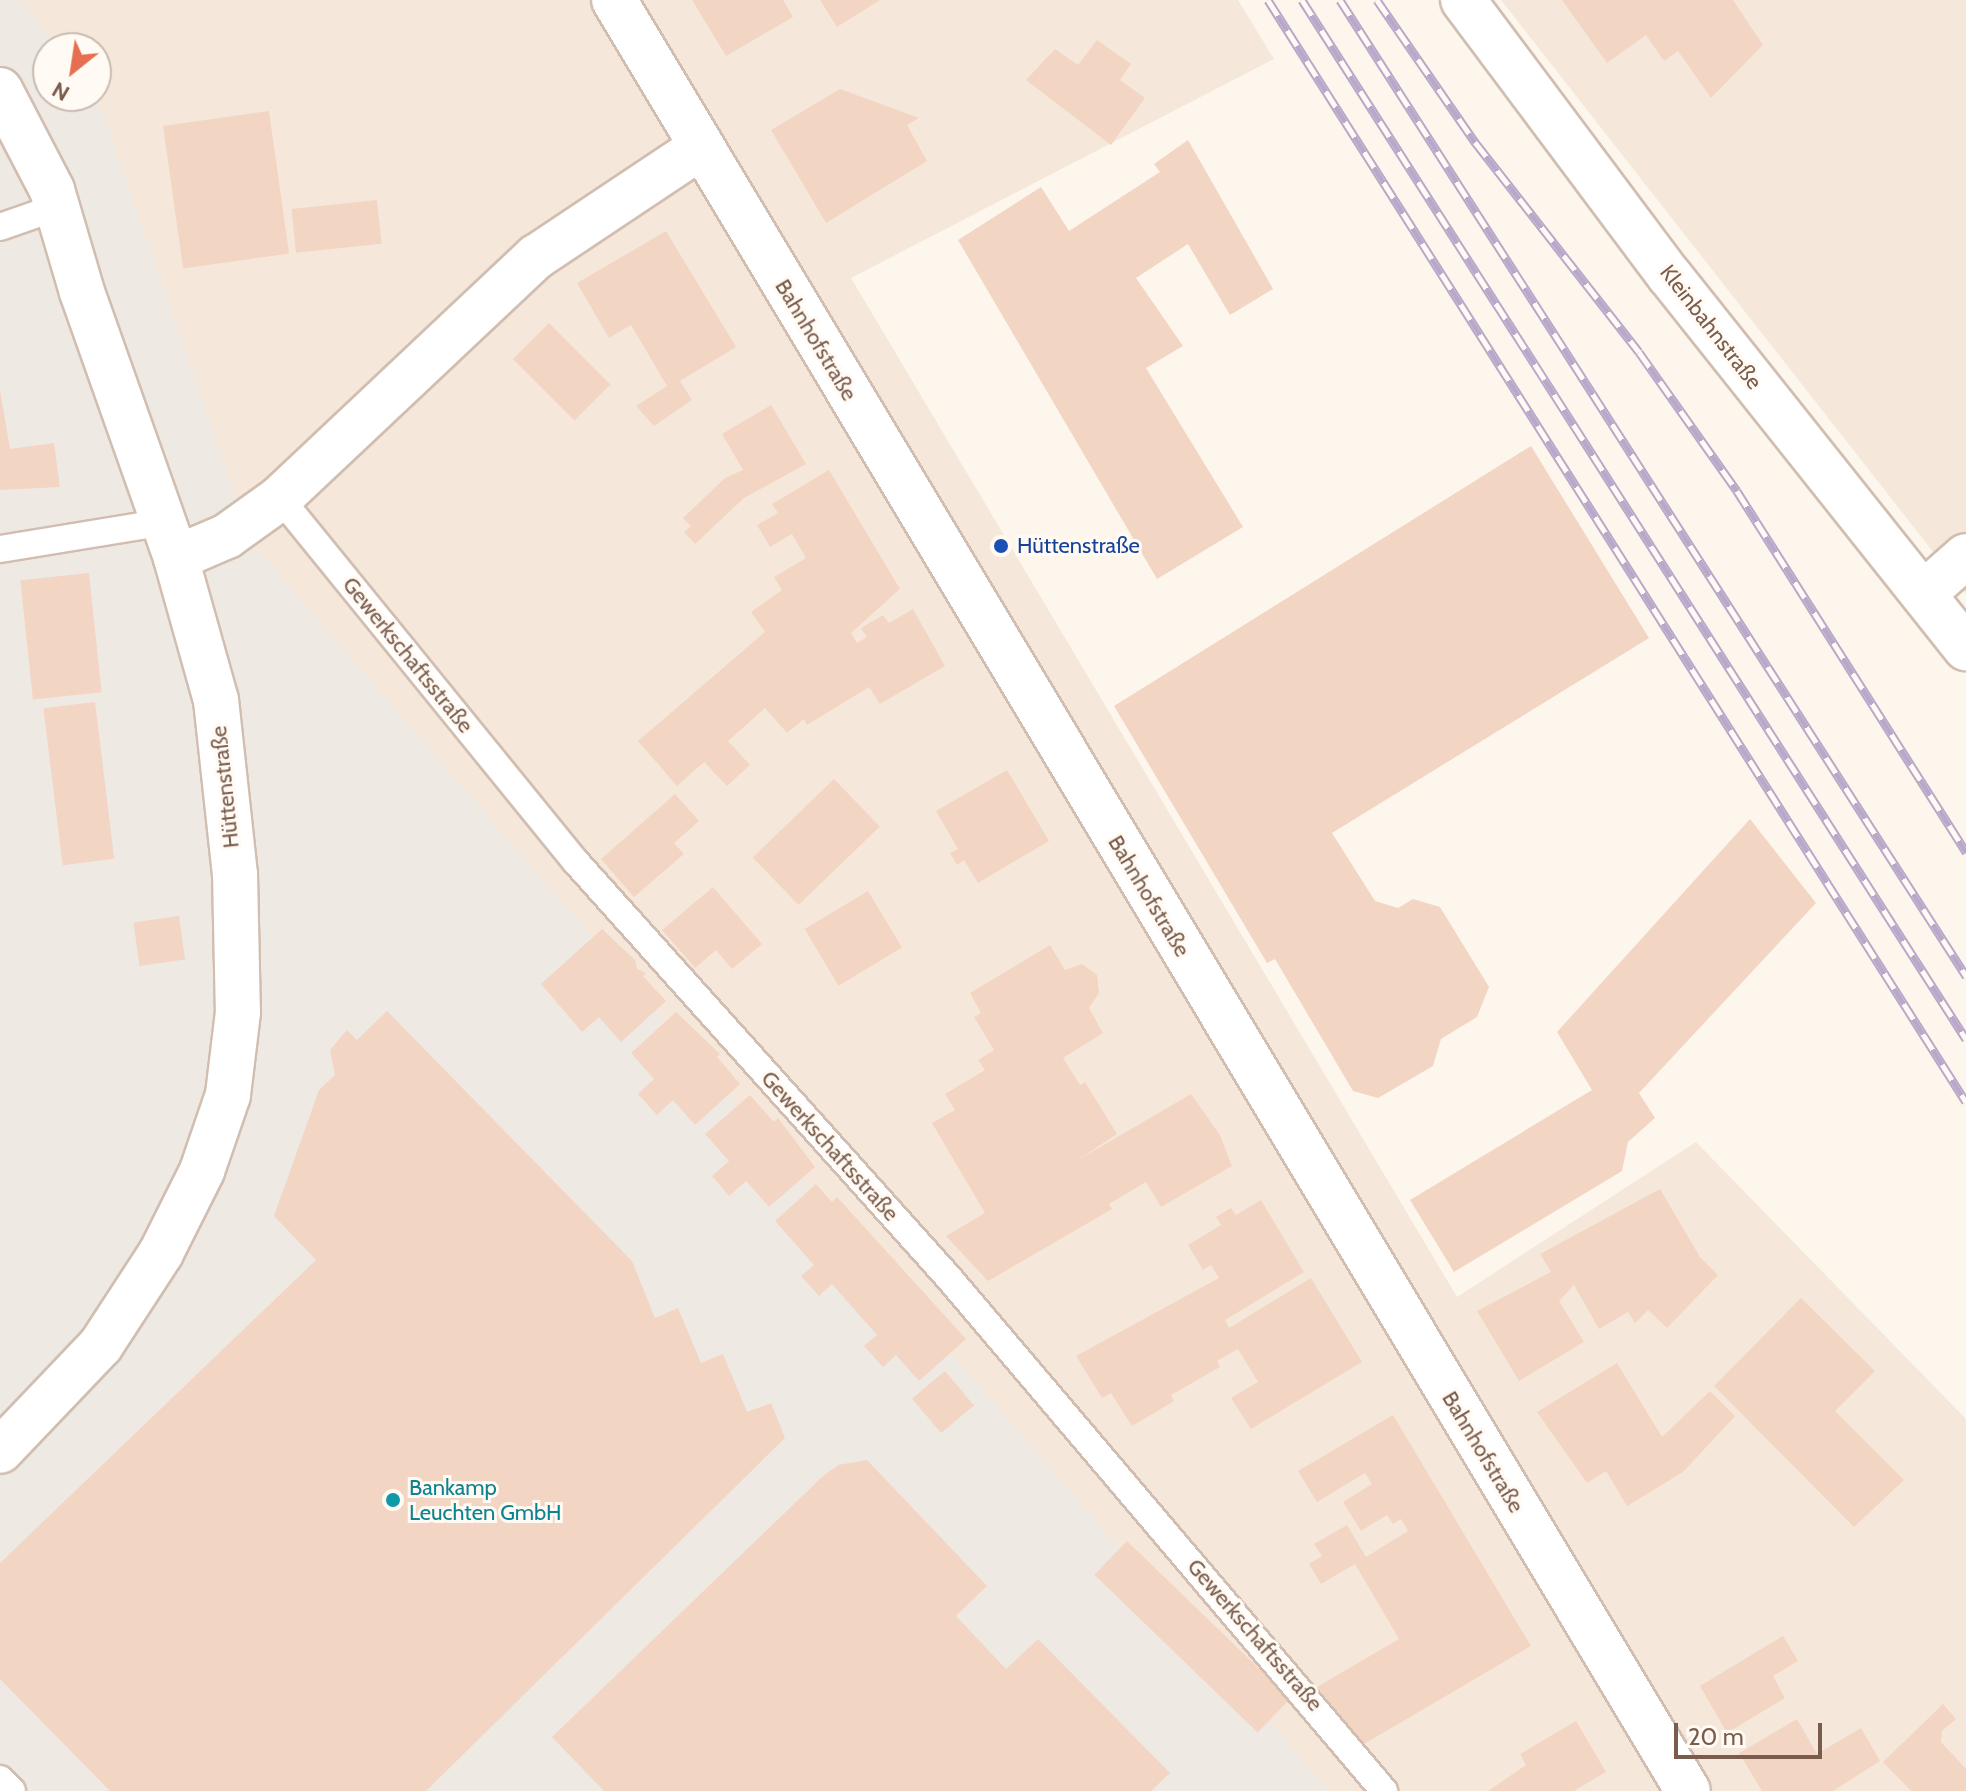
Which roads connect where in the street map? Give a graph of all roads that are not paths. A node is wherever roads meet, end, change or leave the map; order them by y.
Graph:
1 (614, 0) edge
2 (1463, 0) edge
3 (0, 90) edge
4 (701, 147) junction
5 (57, 207) junction
6 (0, 227) edge
7 (280, 498) junction
8 (170, 540) junction
9 (0, 549) edge
10 (1966, 556) edge
11 (1923, 594) junction
12 (1966, 648) edge
13 (0, 1451) edge
14 (0, 1779) edge
15 (12, 1791) edge
16 (1384, 1791) edge
17 (1688, 1791) edge

1 - 4 street, Bahnhofstraße
2 - 11 street, Kleinbahnstraße
3 - 5 street, Hüttenstraße
4 - 7 street
4 - 17 street, Bahnhofstraße
5 - 6 lane
5 - 8 street, Hüttenstraße
7 - 8 street
7 - 16 lane, Gewerkschaftsstraße
8 - 9 lane
8 - 13 street, Hüttenstraße
10 - 11 street
11 - 12 street, Kleinbahnstraße
14 - 15 lane

